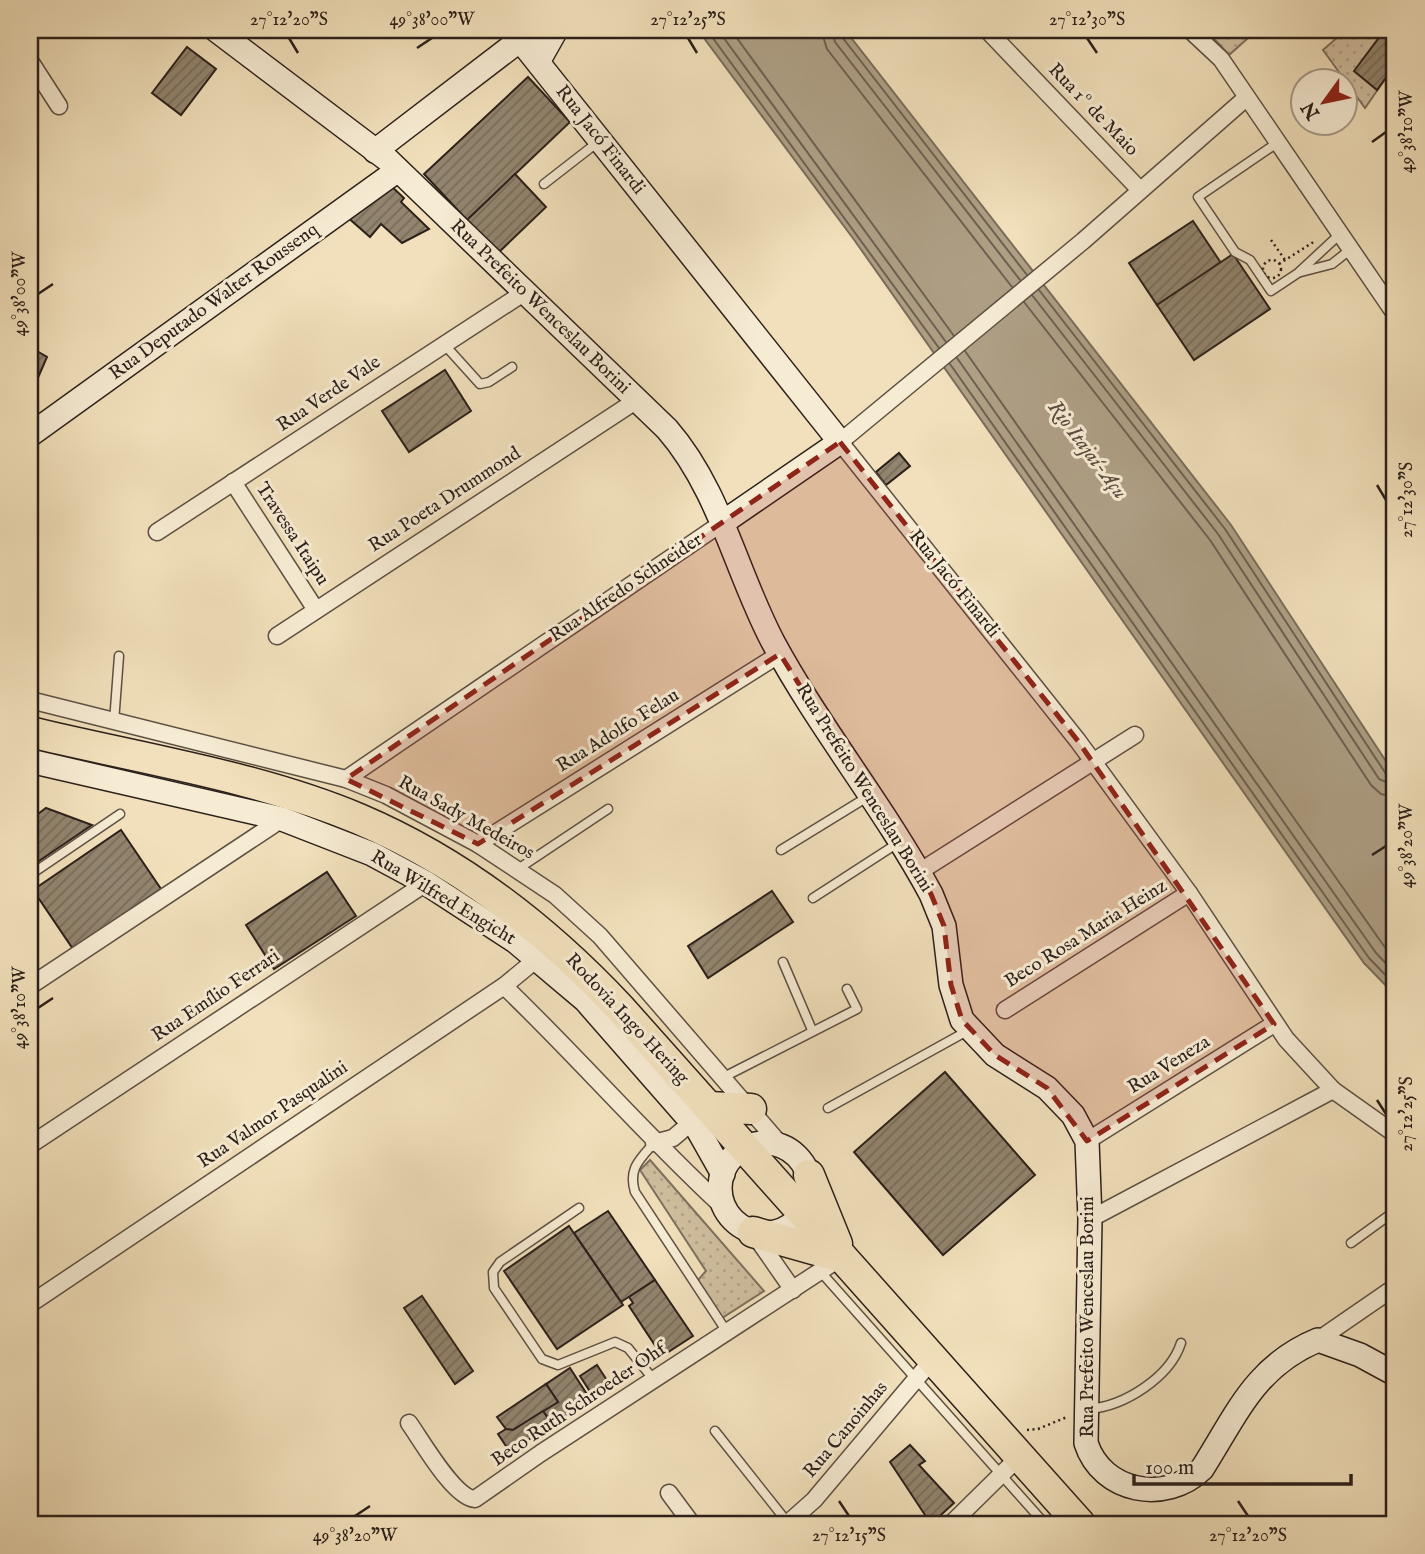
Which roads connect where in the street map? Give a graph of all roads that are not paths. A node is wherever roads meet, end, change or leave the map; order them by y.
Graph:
1 (216, 30) edge
2 (556, 30) edge
3 (987, 30) edge
4 (1190, 30) edge
5 (521, 33) edge
6 (30, 61) edge
7 (538, 62) junction
8 (1246, 97) junction
9 (60, 106) dead end
10 (600, 140) junction
11 (1278, 143) junction
12 (375, 151) junction
13 (398, 170) junction
14 (544, 184) dead end
15 (1140, 190) junction
16 (1338, 230) junction
17 (1351, 249) junction
18 (1298, 272) junction
19 (525, 292) junction
20 (1395, 314) edge
21 (443, 343) junction
22 (512, 367) dead end
23 (637, 400) junction
24 (30, 435) edge
25 (840, 442) junction
26 (233, 482) junction
27 (722, 523) junction
28 (157, 532) dead end
29 (316, 610) junction
30 (276, 636) dead end
31 (780, 654) junction
32 (119, 656) dead end
33 (30, 700) edge
34 (114, 722) junction
35 (30, 732) edge
36 (1135, 735) dead end
37 (30, 761) edge
38 (1093, 762) junction
39 (346, 779) junction
40 (871, 794) junction
41 (608, 809) dead end
42 (120, 814) dead end
43 (282, 819) junction
44 (901, 842) junction
45 (478, 844) junction
46 (780, 850) dead end
47 (518, 869) junction
48 (919, 872) junction
49 (30, 875) edge
50 (426, 883) junction
51 (1189, 893) junction
52 (813, 898) dead end
53 (538, 958) junction
54 (783, 962) dead end
55 (30, 986) edge
56 (504, 986) junction
57 (847, 989) dead end
58 (1005, 1010) dead end
59 (1274, 1024) junction
60 (812, 1030) junction
61 (969, 1030) junction
62 (722, 1078) junction
63 (1333, 1090) junction
64 (828, 1108) dead end
65 (751, 1109) junction
66 (701, 1116) junction
67 (1395, 1134) edge
68 (1087, 1141) junction
69 (654, 1143) junction
70 (779, 1143) junction
71 (30, 1145) edge
72 (743, 1147) junction
73 (723, 1174) junction
74 (809, 1175) junction
75 (722, 1206) junction
76 (579, 1208) dead end
77 (1395, 1211) edge
78 (803, 1214) junction
79 (1090, 1219) junction
80 (752, 1232) junction
81 (1351, 1243) dead end
82 (831, 1264) junction
83 (1395, 1287) edge
84 (793, 1290) junction
85 (30, 1304) edge
86 (727, 1332) junction
87 (1318, 1340) junction
88 (1181, 1343) dead end
89 (924, 1369) junction
90 (1395, 1374) edge
91 (654, 1380) junction
92 (1086, 1409) junction
93 (409, 1423) dead end
94 (715, 1431) dead end
95 (1014, 1454) junction
96 (669, 1493) dead end
97 (692, 1524) edge
98 (787, 1524) edge
99 (951, 1524) edge
100 (1045, 1524) edge
101 (1080, 1524) edge

1 - 12 street, Rua Prefeito Wenceslau Borini
2 - 7 street
3 - 15 street, Rua 1º de Maio
4 - 8 street
5 - 7 street, Rua Jacó Finardi
5 - 12 street
6 - 9 street
7 - 10 street, Rua Jacó Finardi
8 - 11 street
8 - 15 street, Rua Alfredo Schneider
10 - 14 lane
10 - 25 street, Rua Jacó Finardi
11 - 16 street
11 - 18 lane
12 - 13 street, Rua Prefeito Wenceslau Borini
13 - 19 street, Rua Prefeito Wenceslau Borini
13 - 24 street, Rua Deputado Walter Roussenq
15 - 25 street, Rua Alfredo Schneider
16 - 17 street
16 - 18 lane
17 - 18 lane
17 - 20 street
19 - 21 street, Rua Verde Vale
19 - 23 street, Rua Prefeito Wenceslau Borini
21 - 22 lane
21 - 26 street, Rua Verde Vale
23 - 27 street, Rua Prefeito Wenceslau Borini
23 - 29 street, Rua Poeta Drummond
25 - 27 street, Rua Alfredo Schneider
25 - 38 street, Rua Jacó Finardi
26 - 28 street, Rua Verde Vale
26 - 29 street, Travessa Itaipu
27 - 31 street, Rua Prefeito Wenceslau Borini
27 - 39 street, Rua Alfredo Schneider
29 - 30 street, Rua Poeta Drummond
31 - 40 street, Rua Prefeito Wenceslau Borini
31 - 45 street, Rua Adolfo Felau
32 - 34 lane
33 - 34 street, Rua Sady Medeiros
34 - 39 street, Rua Sady Medeiros
35 - 66 highway, Rodovia Ingo Hering
36 - 38 street
37 - 43 street, Rua Wilfred Engicht
38 - 48 street
38 - 51 street, Rua Jacó Finardi
39 - 45 street, Rua Sady Medeiros
40 - 44 street, Rua Prefeito Wenceslau Borini
40 - 46 lane
41 - 47 lane
42 - 49 lane
43 - 50 street, Rua Wilfred Engicht
43 - 55 street
44 - 48 street, Rua Prefeito Wenceslau Borini
44 - 52 lane
45 - 47 street, Rua Sady Medeiros
47 - 62 street, Rua Sady Medeiros
48 - 61 street, Rua Prefeito Wenceslau Borini
50 - 53 street, Rua Wilfred Engicht
50 - 71 street, Rua Emílio Ferrari
51 - 58 street, Beco Rosa Maria Heinz
51 - 59 street, Rua Jacó Finardi
53 - 56 street, Rua Valmor Pasqualini
53 - 66 street, Rua Wilfred Engicht
54 - 60 lane
56 - 69 street
56 - 85 street, Rua Valmor Pasqualini
57 - 60 lane
59 - 63 street, Rua Jacó Finardi
59 - 68 street, Rua Veneza
60 - 62 lane
61 - 64 lane
61 - 68 street, Rua Prefeito Wenceslau Borini
62 - 65 street, Rua Sady Medeiros
63 - 67 street, Rua Jacó Finardi
63 - 79 street
65 - 66 highway
65 - 70 street, Rua Sady Medeiros
66 - 69 street
66 - 72 highway, Rodovia Ingo Hering
66 - 73 street, Rua Wilfred Engicht
68 - 79 street, Rua Prefeito Wenceslau Borini
69 - 75 street
69 - 86 lane
70 - 72 street
70 - 74 street
72 - 73 street
72 - 78 highway, Rodovia Ingo Hering
73 - 75 street
74 - 78 street
74 - 82 highway
75 - 80 street
76 - 91 lane
77 - 81 lane
78 - 80 street
78 - 82 highway, Rodovia Ingo Hering
79 - 92 street, Rua Prefeito Wenceslau Borini
80 - 82 highway
80 - 84 street
82 - 84 street, Beco Ruth Schroeder Ohf
82 - 89 highway, Rodovia Ingo Hering
83 - 87 street
84 - 86 street, Beco Ruth Schroeder Ohf
86 - 91 street, Beco Ruth Schroeder Ohf
87 - 90 street
87 - 92 street, Rua Prefeito Wenceslau Borini
88 - 92 lane
89 - 95 highway, Rodovia Ingo Hering
89 - 98 street, Rua Canoinhas
91 - 93 street, Beco Ruth Schroeder Ohf
94 - 98 lane
95 - 99 street
95 - 100 lane
95 - 101 highway, Rodovia Ingo Hering
96 - 97 street

